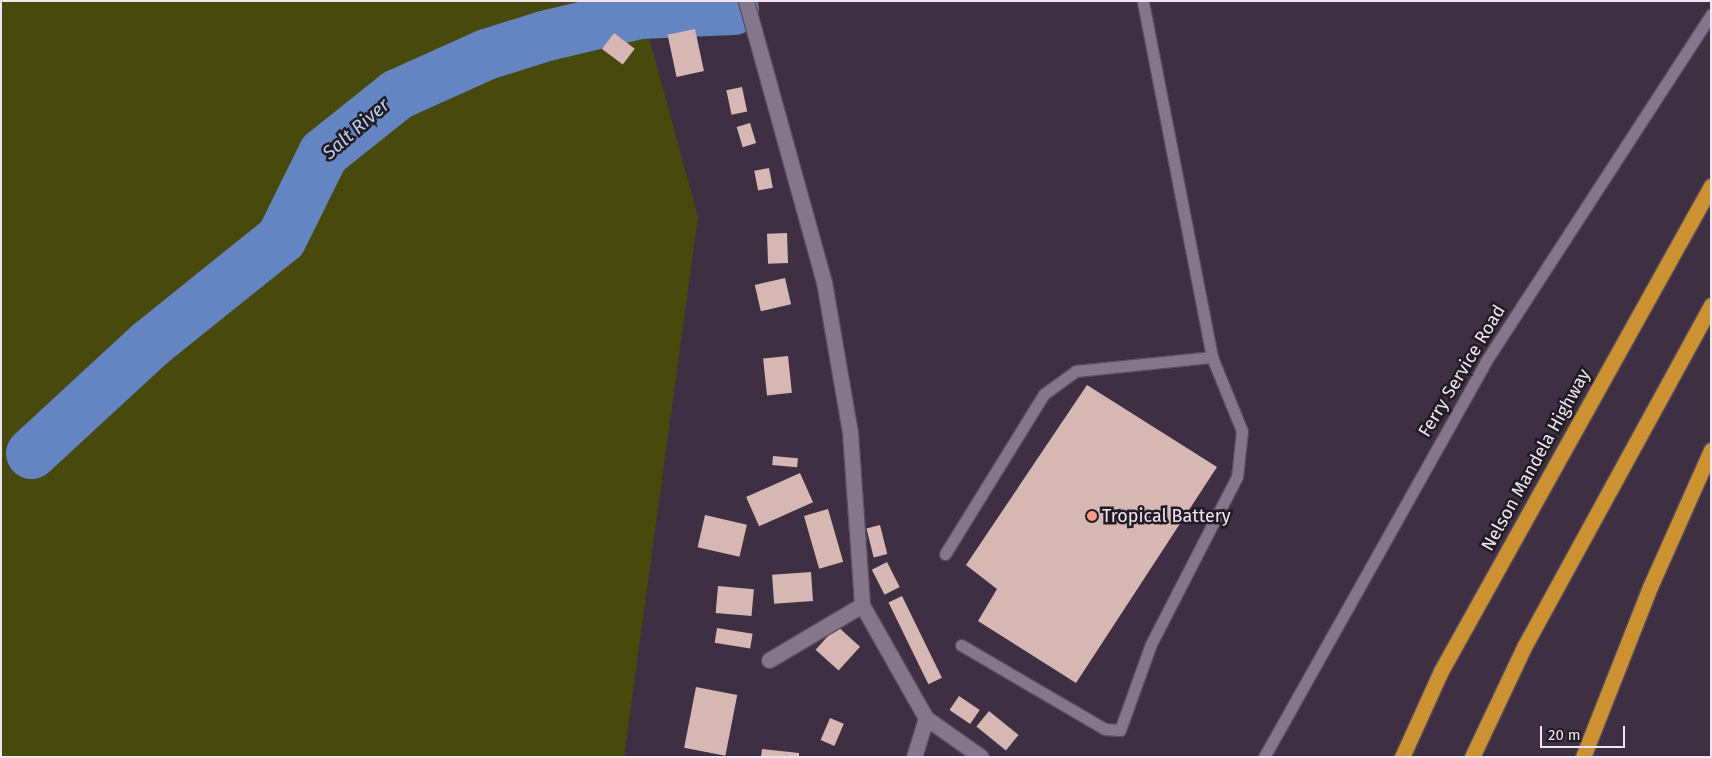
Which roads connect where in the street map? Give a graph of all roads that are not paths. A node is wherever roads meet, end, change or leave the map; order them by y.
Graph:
1 (746, 1) edge
2 (1143, 1) edge
3 (1711, 15) edge
4 (1711, 186) edge
5 (1711, 305) edge
6 (1212, 357) junction
7 (1711, 450) edge
8 (945, 554) dead end
9 (862, 606) junction
10 (961, 644) dead end
11 (769, 660) dead end
12 (926, 718) junction
13 (914, 757) edge
14 (981, 757) edge
15 (1264, 757) edge
16 (1402, 757) edge
17 (1472, 757) edge
18 (1583, 757) edge

1 - 9 street
2 - 6 lane
3 - 15 lane, Ferry Service Road
4 - 16 highway, Nelson Mandela Highway
5 - 17 highway
6 - 8 lane
6 - 10 lane
7 - 18 highway
9 - 11 street
9 - 12 street
12 - 13 street
12 - 14 street

